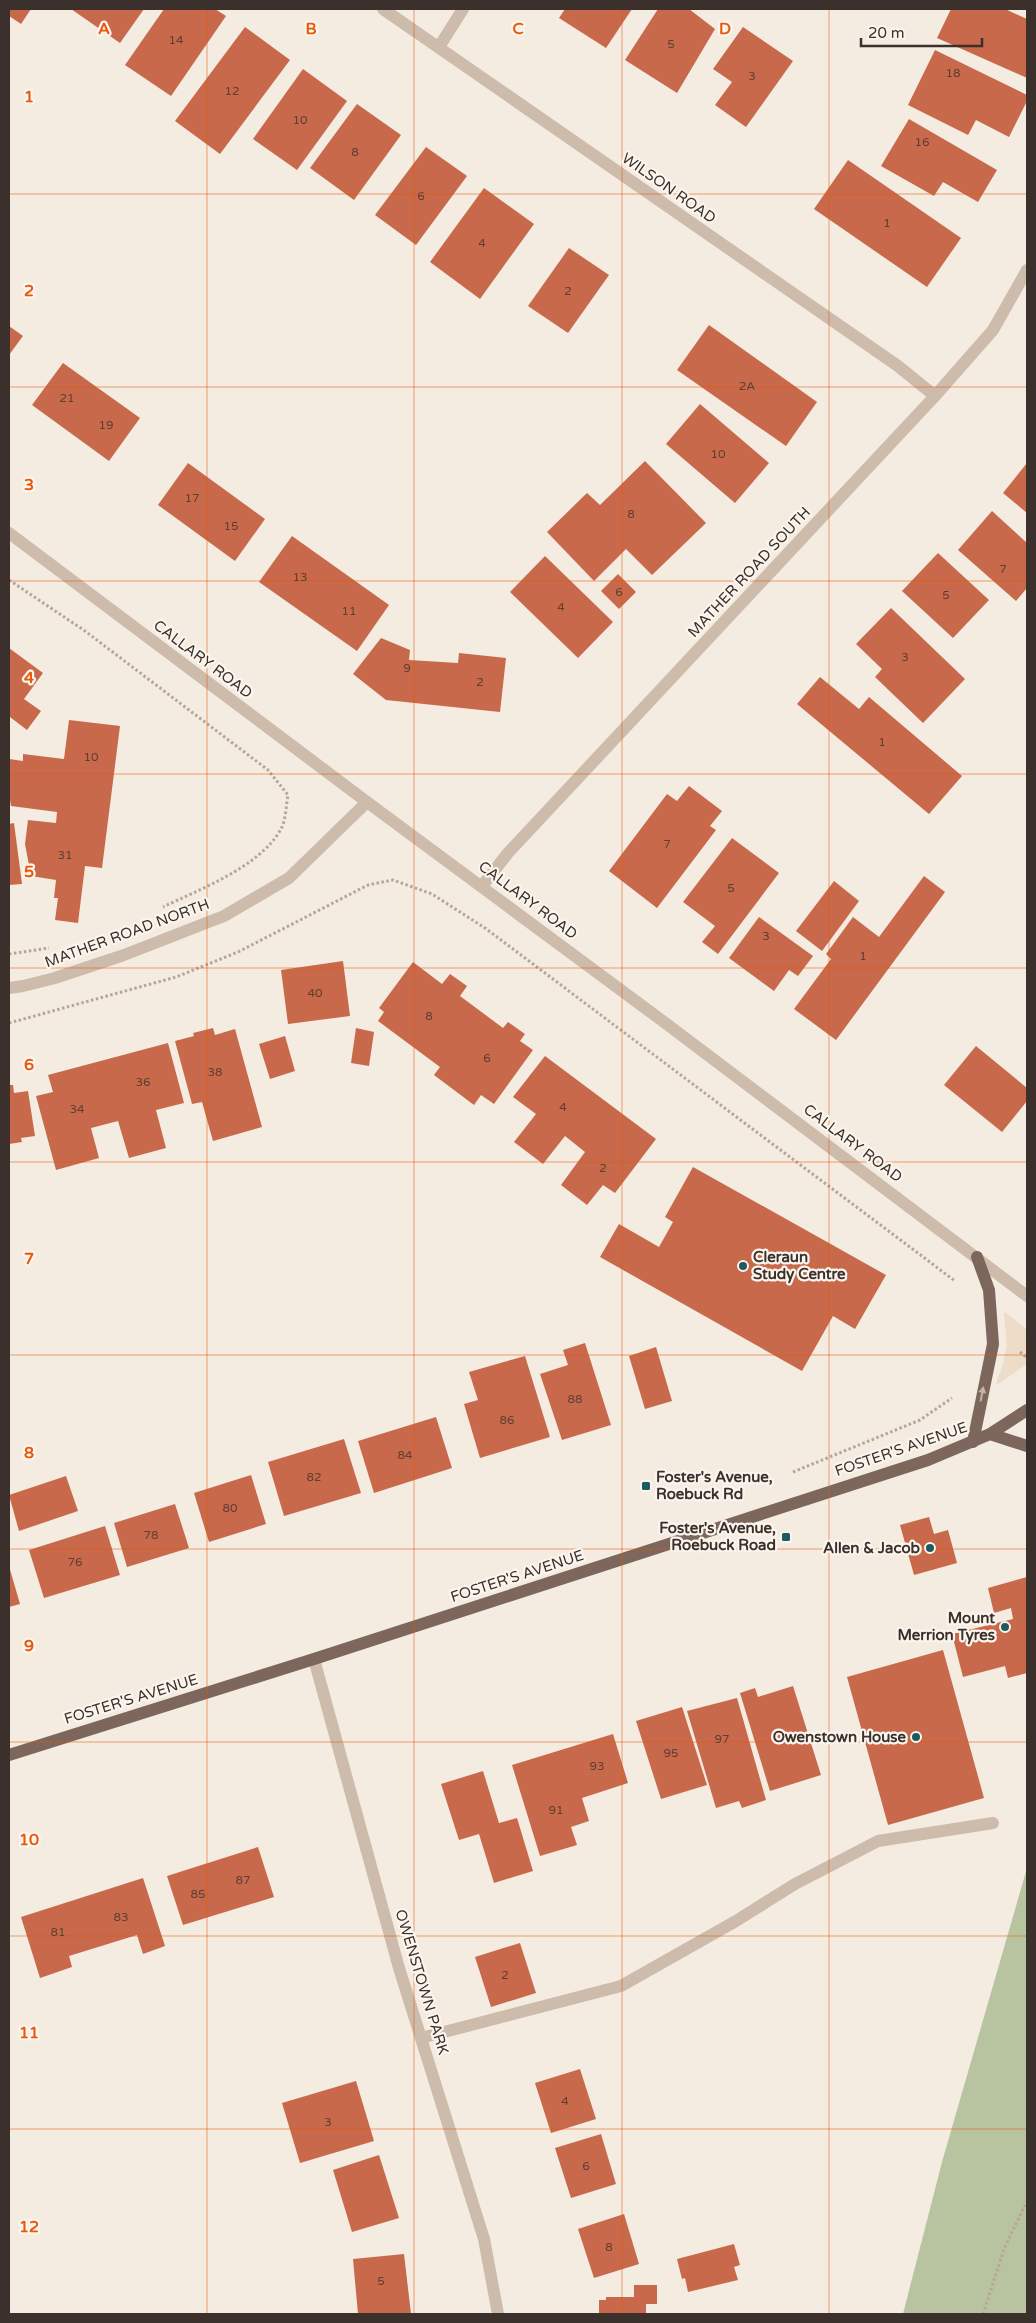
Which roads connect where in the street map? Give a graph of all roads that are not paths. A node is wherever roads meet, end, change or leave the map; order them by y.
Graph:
1 (383, 9) edge
2 (463, 9) edge
3 (439, 47) junction
4 (1027, 270) edge
5 (935, 396) junction
6 (9, 533) edge
7 (367, 802) junction
8 (482, 886) junction
9 (9, 988) edge
10 (976, 1257) junction
11 (1027, 1296) edge
12 (1027, 1410) edge
13 (990, 1434) junction
14 (973, 1442) junction
15 (1027, 1446) edge
16 (314, 1660) junction
17 (9, 1755) edge
18 (993, 1823) dead end
19 (421, 2038) junction
20 (498, 2314) edge

1 - 3 street, WILSON ROAD
2 - 3 street
3 - 5 street, WILSON ROAD
4 - 5 street, MATHER ROAD SOUTH
5 - 8 street, MATHER ROAD SOUTH
6 - 7 street, CALLARY ROAD
7 - 8 street, CALLARY ROAD
7 - 9 street, MATHER ROAD NORTH
8 - 10 street, CALLARY ROAD
10 - 11 street, CALLARY ROAD
14 -> 10 main road
12 - 13 main road, FOSTER'S AVENUE
13 - 14 main road, FOSTER'S AVENUE
13 - 15 main road
14 - 16 main road, FOSTER'S AVENUE
16 - 17 main road, FOSTER'S AVENUE
16 - 19 street, OWENSTOWN PARK
18 - 19 street
19 - 20 street, OWENSTOWN PARK

